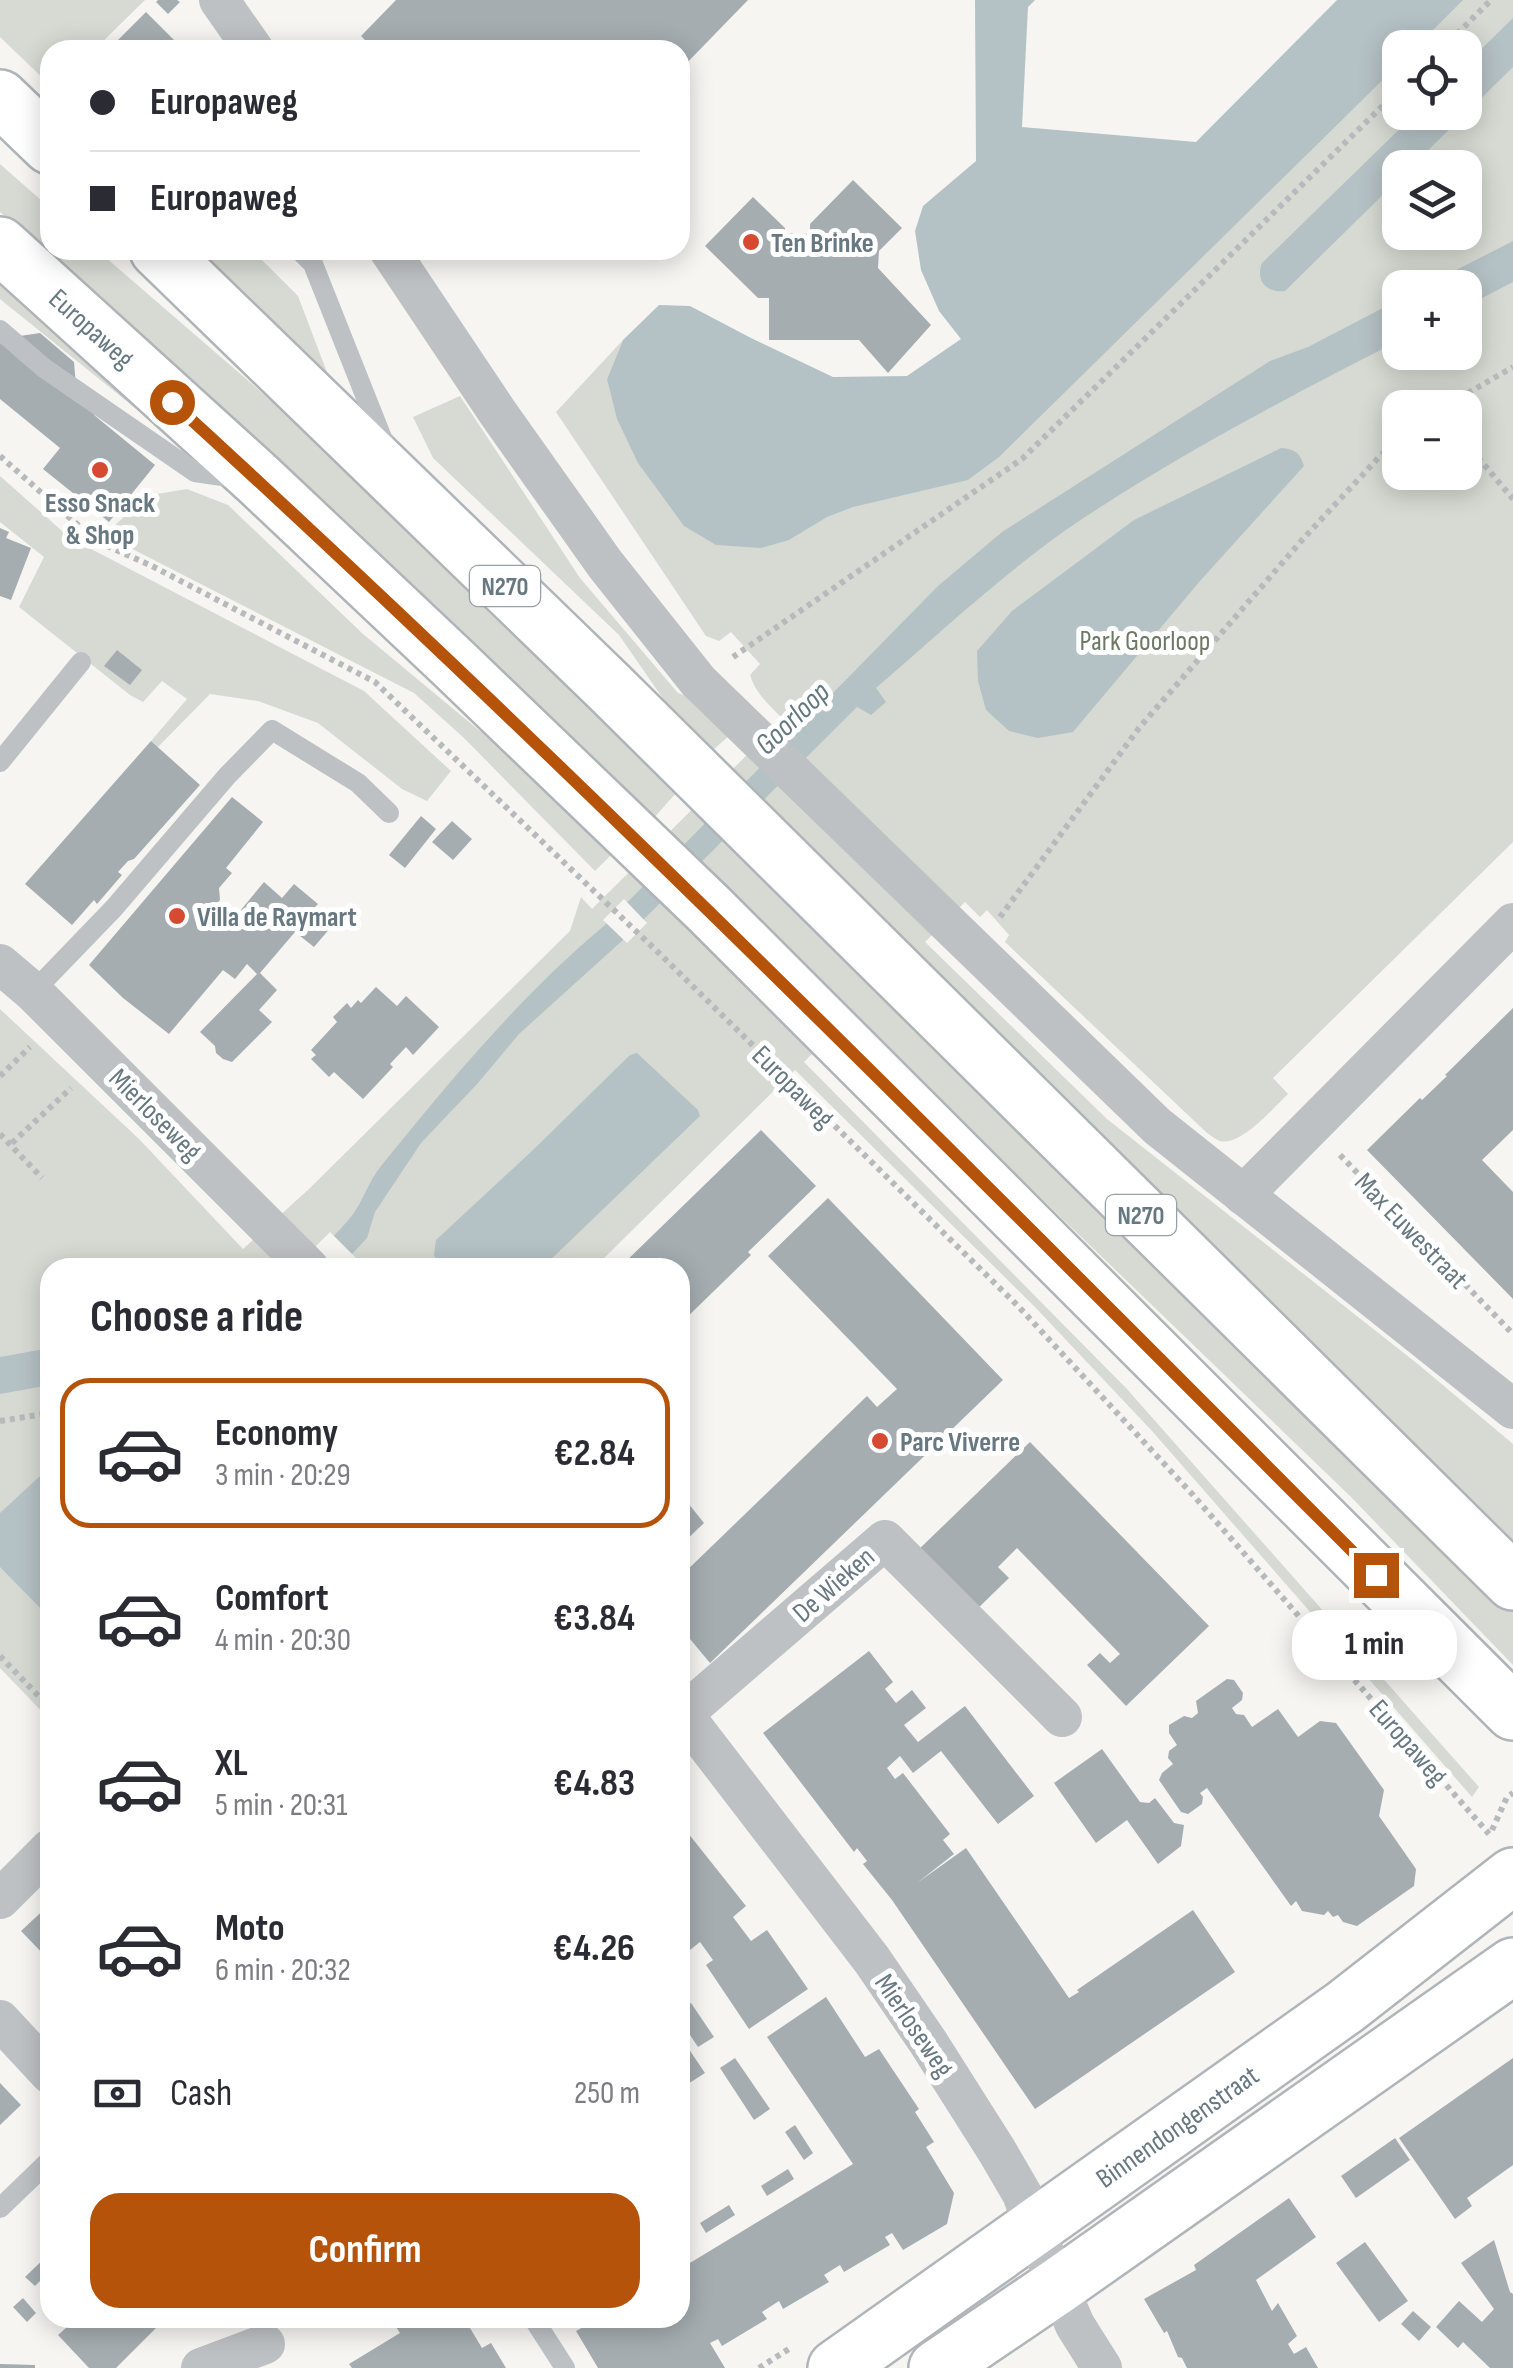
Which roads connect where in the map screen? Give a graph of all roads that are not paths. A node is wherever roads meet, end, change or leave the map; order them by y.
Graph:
1 (219, 0) edge
2 (247, 40) edge
3 (0, 245) edge
4 (168, 260) edge
5 (308, 260) edge
6 (396, 260) edge
7 (0, 330) edge
8 (259, 480) junction
9 (400, 482) junction
10 (81, 662) dead end
11 (0, 762) edge
12 (389, 813) dead end
13 (1513, 923) edge
14 (0, 964) edge
15 (33, 992) junction
16 (1244, 1195) junction
17 (299, 1258) edge
18 (1513, 1409) edge
19 (1513, 1582) edge
20 (690, 1704) edge
21 (1513, 1712) edge
22 (1062, 1717) dead end
23 (690, 1724) edge
24 (1501, 1855) edge
25 (40, 1859) edge
26 (0, 1899) edge
27 (1513, 1966) edge
28 (0, 2020) edge
29 (40, 2063) edge
30 (40, 2170) edge
31 (0, 2208) edge
32 (1034, 2228) junction
33 (1058, 2286) junction
34 (539, 2328) edge
35 (264, 2349) edge
36 (201, 2368) edge
37 (565, 2368) edge
38 (836, 2368) edge
39 (938, 2368) edge
40 (1102, 2368) edge

1 - 2 street
3 - 8 main road, Europaweg
4 - 9 main road, N270
5 - 9 lane
6 - 16 street
7 - 8 lane
8 - 21 main road, Europaweg
9 - 19 main road, N270
10 - 11 lane
12 - 15 lane
13 - 16 street
14 - 15 street, Mierloseweg
15 - 17 street, Mierloseweg
16 - 18 street
20 - 22 street, De Wieken
23 - 32 street, Mierloseweg
24 - 32 main road, Binnendongenstraat
25 - 26 street
27 - 33 main road
28 - 29 street
30 - 31 lane
32 - 33 street, Mierloseweg
32 - 38 main road, Binnendongenstraat
33 - 39 main road
33 - 40 street, Mierloseweg
34 - 37 lane
35 - 36 street

